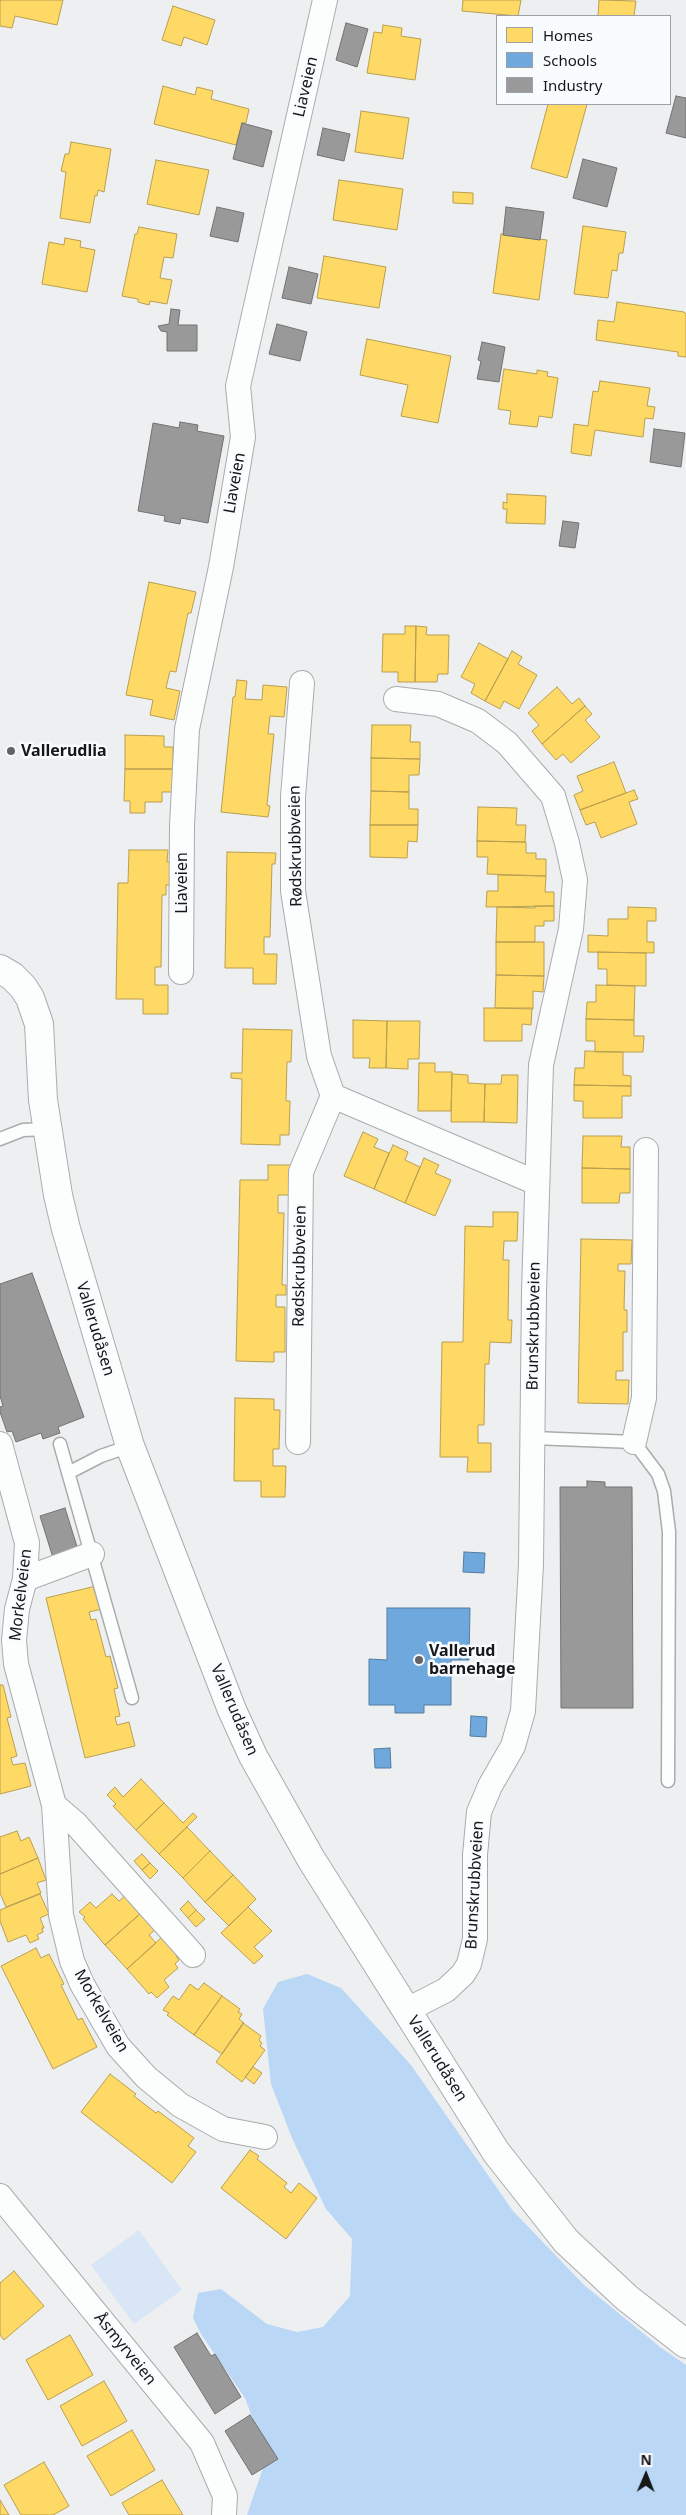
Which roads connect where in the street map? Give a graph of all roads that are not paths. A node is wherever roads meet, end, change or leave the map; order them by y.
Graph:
1 (325, 0) edge
2 (302, 683) dead end
3 (396, 699) dead end
4 (0, 968) edge
5 (181, 972) dead end
6 (333, 1096) junction
7 (47, 1129) junction
8 (0, 1139) edge
9 (646, 1150) dead end
10 (537, 1183) junction
11 (534, 1438) junction
12 (298, 1442) dead end
13 (634, 1442) junction
14 (0, 1444) edge
15 (60, 1444) dead end
16 (130, 1446) junction
17 (68, 1473) junction
18 (92, 1554) junction
19 (25, 1579) junction
20 (132, 1698) dead end
21 (668, 1781) dead end
22 (54, 1805) junction
23 (194, 1956) dead end
24 (407, 2010) junction
25 (264, 2137) dead end
26 (0, 2196) edge
27 (686, 2344) edge
28 (224, 2515) edge

1 - 5 street, Liaveien
2 - 6 street, Rødskrubbveien
3 - 10 street, Brunskrubbveien
4 - 7 street, Vallerudåsen
6 - 10 street
6 - 12 street, Rødskrubbveien
7 - 8 lane
7 - 16 street, Vallerudåsen
9 - 13 street
10 - 11 street, Brunskrubbveien
11 - 13 lane
11 - 24 street, Brunskrubbveien
13 - 21 lane
14 - 19 street, Morkelveien
15 - 17 lane
16 - 17 lane
16 - 24 street, Vallerudåsen
17 - 18 lane
18 - 19 street
18 - 20 lane
19 - 22 street, Morkelveien
22 - 23 street
22 - 25 street, Morkelveien
24 - 27 street, Vallerudåsen
26 - 28 street, Åsmyrveien

